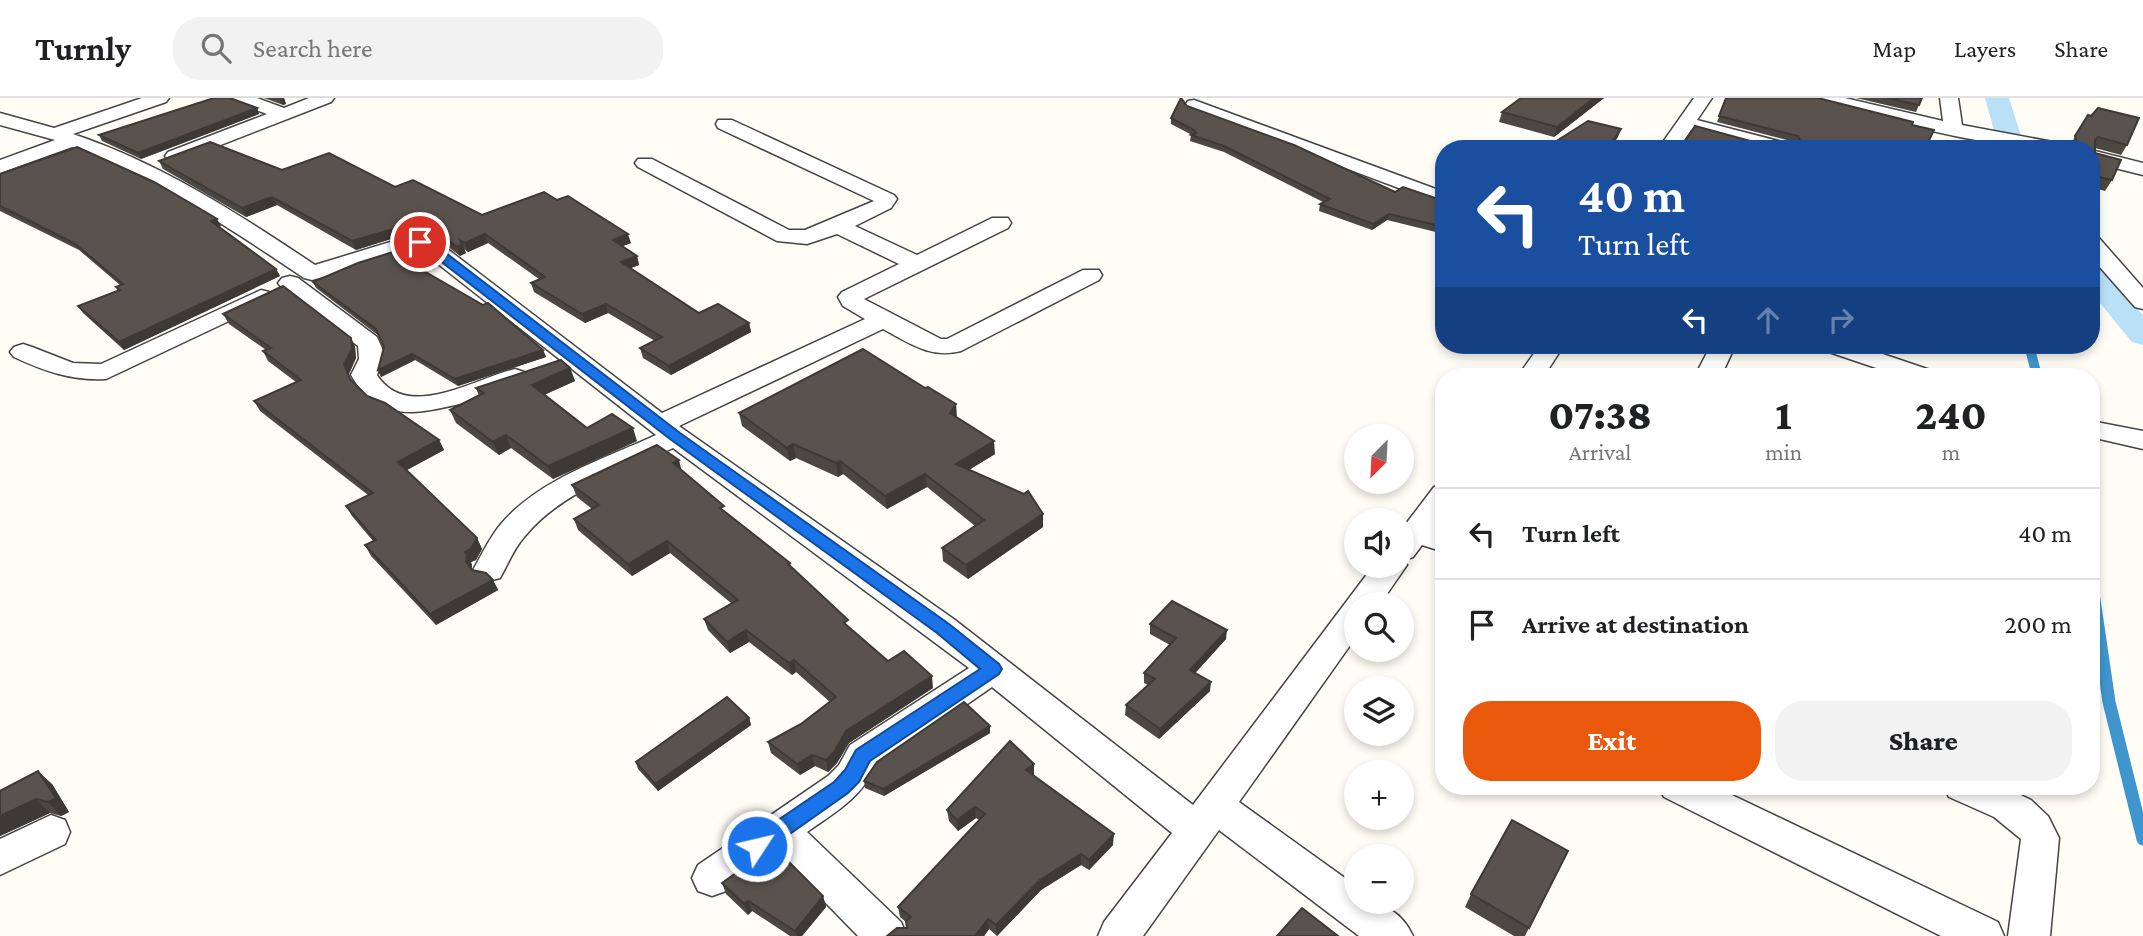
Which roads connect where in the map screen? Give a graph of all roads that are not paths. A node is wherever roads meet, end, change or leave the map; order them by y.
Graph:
1 (160, 98) edge
2 (244, 98) edge
3 (325, 98) edge
4 (1703, 98) edge
5 (1822, 98) edge
6 (1949, 98) edge
7 (1195, 105) dead end
8 (284, 114) junction
9 (0, 119) edge
10 (1687, 122) junction
11 (725, 124) dead end
12 (1953, 129) junction
13 (64, 137) junction
14 (1674, 140) edge
15 (1754, 140) edge
16 (2012, 140) edge
17 (2100, 158) edge
18 (645, 163) dead end
19 (0, 167) edge
20 (140, 169) junction
21 (2143, 169) edge
22 (1435, 196) edge
23 (1000, 223) dead end
24 (838, 226) junction
25 (2100, 253) edge
26 (915, 263) junction
27 (1091, 275) dead end
28 (301, 278) junction
29 (2143, 302) edge
30 (883, 320) junction
31 (23, 352) dead end
32 (1858, 354) edge
33 (555, 365) junction
34 (1899, 368) edge
35 (668, 430) junction
36 (2100, 431) edge
37 (2143, 440) edge
38 (1435, 506) edge
39 (1414, 533) edge
40 (1414, 540) edge
41 (1435, 541) edge
42 (489, 570) dead end
43 (1344, 629) edge
44 (993, 669) junction
45 (1694, 795) edge
46 (1981, 795) edge
47 (1205, 818) junction
48 (779, 830) junction
49 (51, 832) dead end
50 (0, 858) edge
51 (712, 878) dead end
52 (886, 936) edge
53 (1119, 936) edge
54 (1392, 936) edge
55 (1983, 936) edge
56 (2029, 936) edge

1 - 13 street
2 - 8 street
3 - 8 street
4 - 10 street
5 - 12 street
6 - 12 street
7 - 22 street
8 - 20 street
9 - 13 street
10 - 14 street
10 - 15 street
11 - 24 street
12 - 16 street
13 - 19 street
13 - 20 street
17 - 21 street
18 - 24 street
20 - 28 street
23 - 26 street
24 - 26 street
25 - 29 street
26 - 30 street
27 - 30 street
28 - 31 street
28 - 33 street
28 - 33 street
30 - 35 street
32 - 34 street
33 - 35 street
35 - 42 street
35 - 44 street
36 - 37 street
38 - 39 street
40 - 41 street
43 - 47 street
44 - 47 street
44 - 48 street
45 - 55 street
46 - 56 street
47 - 53 street
47 - 54 street
48 - 51 street
48 - 52 street
49 - 50 street

